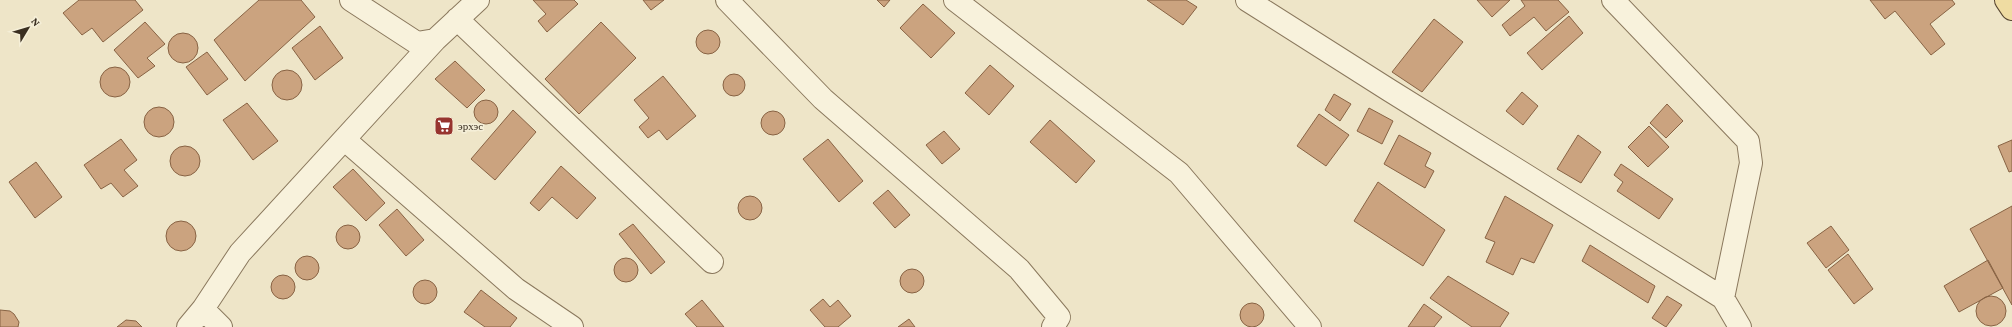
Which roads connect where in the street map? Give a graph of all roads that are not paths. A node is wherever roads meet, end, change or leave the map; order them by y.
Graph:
1 (351, 0) edge
2 (478, 0) edge
3 (727, 0) edge
4 (955, 0) edge
5 (1247, 0) edge
6 (1613, 0) edge
7 (2006, 0) edge
8 (2012, 9) edge
9 (457, 19) junction
10 (435, 40) junction
11 (345, 140) junction
12 (712, 262) dead end
13 (1723, 298) junction
14 (203, 309) junction
15 (188, 327) edge
16 (221, 327) edge
17 (572, 327) edge
18 (1053, 327) edge
19 (1310, 327) edge
20 (1740, 327) edge

1 - 10 street
2 - 9 street
3 - 18 street
4 - 19 street
5 - 13 street
6 - 13 street
7 - 8 main road
9 - 10 street
9 - 12 street
10 - 11 street
11 - 14 street
11 - 17 street
13 - 20 street
14 - 15 street
14 - 16 street

